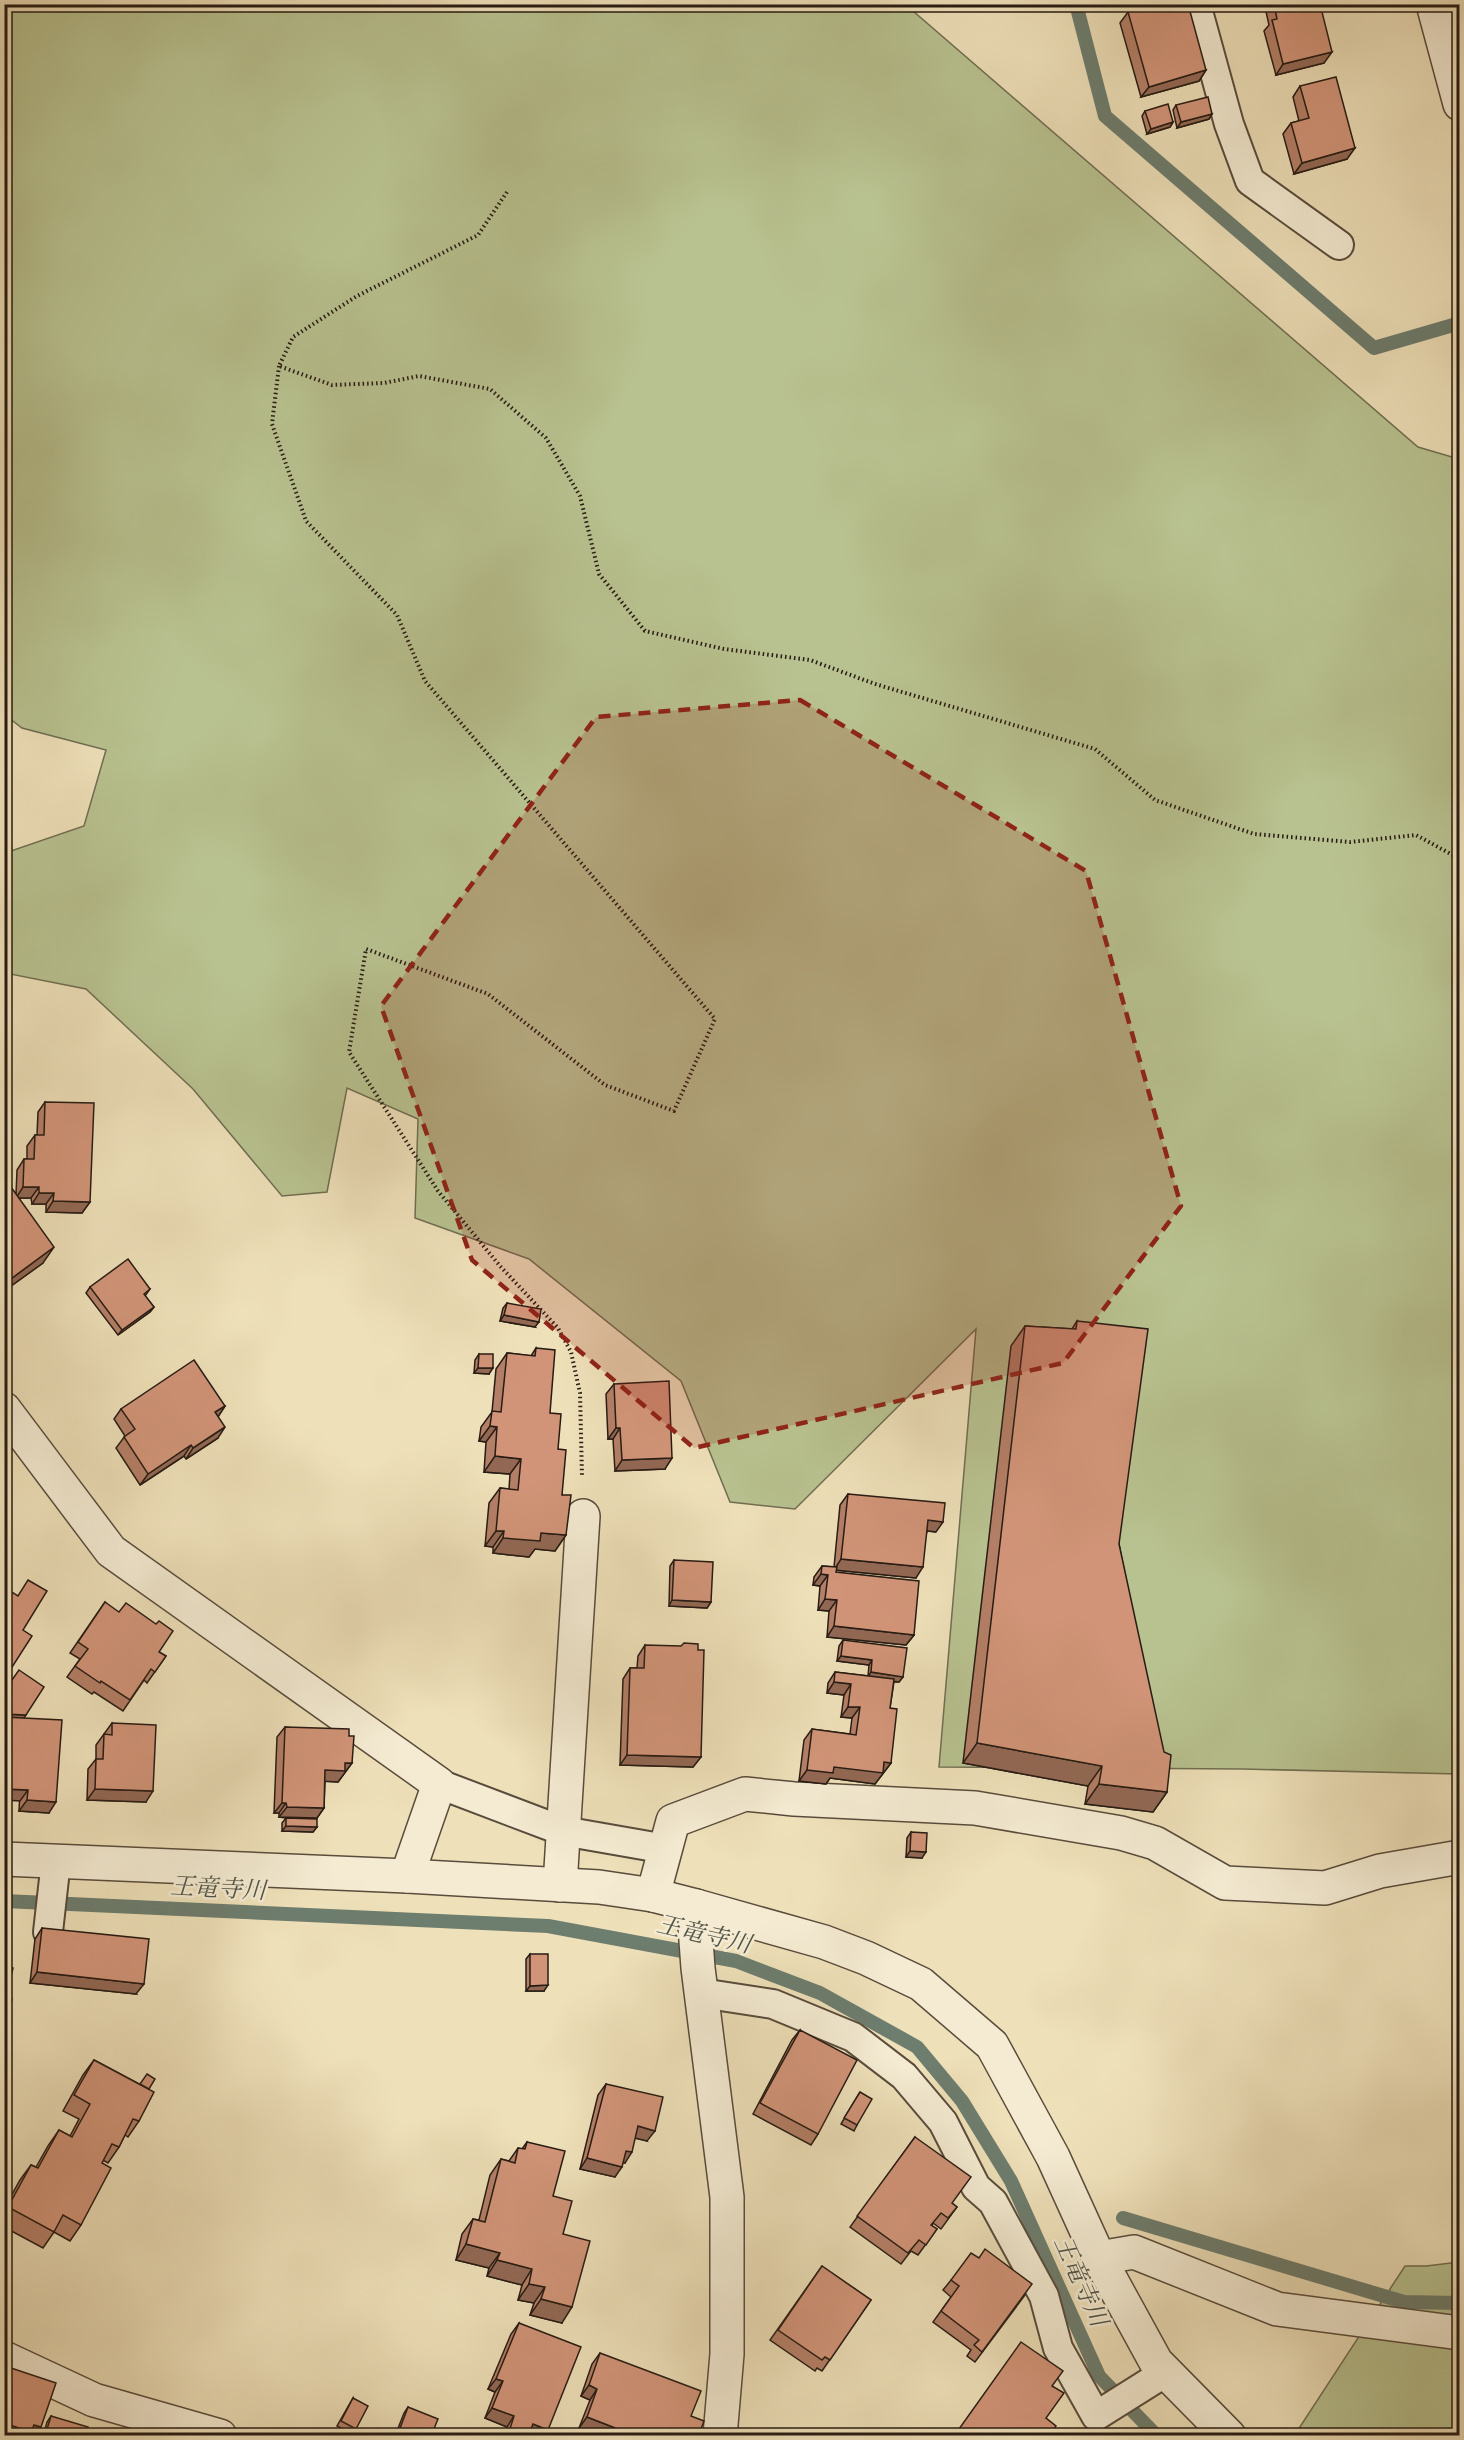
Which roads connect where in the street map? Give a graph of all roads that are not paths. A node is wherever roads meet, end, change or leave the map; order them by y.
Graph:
1 (1196, 4) edge
2 (1433, 4) edge
3 (1460, 105) edge
4 (1339, 245) dead end
5 (4, 1409) edge
6 (583, 1516) road end
7 (439, 1784) junction
8 (563, 1831) junction
9 (666, 1849) junction
10 (1460, 1857) edge
11 (4, 1859) edge
12 (55, 1873) junction
13 (407, 1876) junction
14 (560, 1885) junction
15 (653, 1895) junction
16 (695, 1917) junction
17 (49, 1922) dead end
18 (699, 1981) junction
19 (1099, 2258) junction
20 (1460, 2333) edge
21 (4, 2358) edge
22 (1153, 2380) junction
23 (220, 2436) edge
24 (720, 2436) edge
25 (1229, 2436) edge

1 - 4 lane
2 - 3 street
5 - 7 street
6 - 8 street
7 - 8 lane
7 - 13 street
8 - 9 lane
8 - 14 street
9 - 10 street
9 - 15 street
11 - 12 street
12 - 13 street
12 - 17 lane
13 - 14 street
14 - 15 street
15 - 16 street
16 - 18 street
16 - 19 street
18 - 22 lane
18 - 24 street
19 - 20 street
19 - 22 street
21 - 23 street
22 - 25 street

